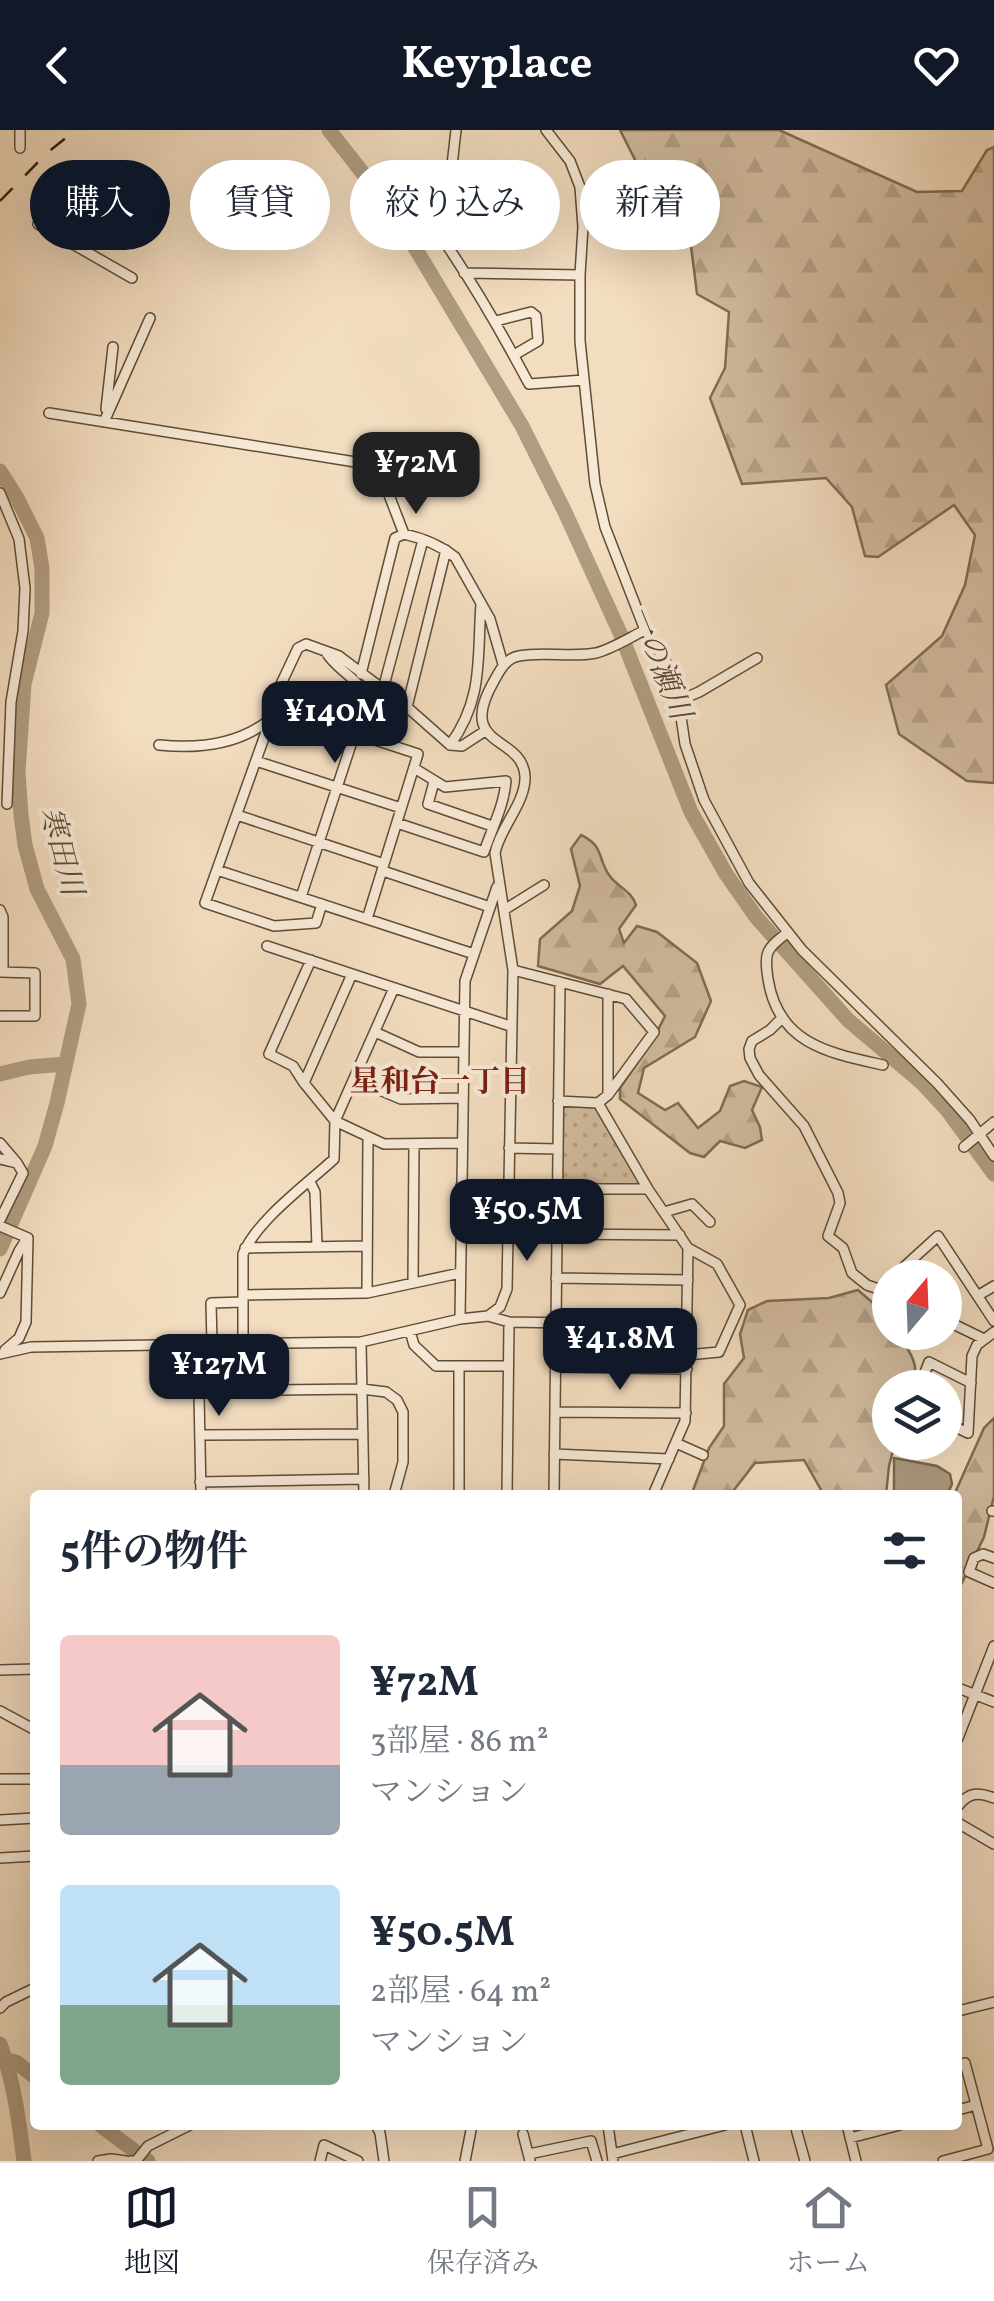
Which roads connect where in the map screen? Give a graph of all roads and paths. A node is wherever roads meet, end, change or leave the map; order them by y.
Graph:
1 (20, 130) edge
2 (456, 130) edge
3 (546, 130) edge
4 (20, 148) dead end
5 (453, 160) edge
6 (83, 250) edge
7 (450, 250) edge
8 (464, 273) junction
9 (580, 275) junction
10 (132, 278) dead end
11 (150, 318) dead end
12 (496, 321) junction
13 (113, 347) dead end
14 (514, 355) junction
15 (584, 380) junction
16 (49, 413) dead end
17 (104, 422) junction
18 (0, 493) edge
19 (404, 534) junction
20 (423, 540) junction
21 (446, 550) junction
22 (481, 602) junction
23 (640, 632) junction
24 (325, 650) junction
25 (757, 658) dead end
26 (504, 664) junction
27 (362, 674) junction
28 (383, 688) junction
29 (680, 700) junction
30 (275, 707) junction
31 (407, 708) junction
32 (270, 720) junction
33 (485, 731) junction
34 (355, 733) junction
35 (450, 745) junction
36 (158, 746) dead end
37 (256, 761) junction
38 (414, 768) junction
39 (434, 782) junction
40 (337, 788) junction
41 (7, 804) dead end
42 (401, 808) junction
43 (236, 815) junction
44 (396, 823) junction
45 (492, 826) junction
46 (319, 842) junction
47 (496, 850) junction
48 (484, 852) junction
49 (385, 868) junction
50 (217, 870) junction
51 (498, 883) junction
52 (544, 884) dead end
53 (301, 897) junction
54 (322, 904) junction
55 (490, 907) junction
56 (0, 910) edge
57 (504, 910) junction
58 (367, 918) junction
59 (784, 935) junction
60 (268, 946) dead end
61 (474, 954) junction
62 (310, 960) junction
63 (513, 970) junction
64 (2, 972) edge
65 (352, 974) junction
66 (560, 982) junction
67 (394, 988) junction
68 (608, 994) junction
69 (464, 1011) junction
70 (0, 1016) edge
71 (782, 1018) junction
72 (510, 1026) junction
73 (375, 1032) junction
74 (463, 1052) junction
75 (883, 1065) dead end
76 (354, 1079) junction
77 (304, 1083) junction
78 (608, 1095) junction
79 (462, 1098) junction
80 (558, 1102) junction
81 (598, 1102) junction
82 (335, 1121) junction
83 (994, 1122) edge
84 (979, 1136) junction
85 (368, 1137) junction
86 (0, 1143) edge
87 (462, 1143) junction
88 (414, 1144) junction
89 (966, 1146) dead end
90 (509, 1148) junction
91 (558, 1149) junction
92 (994, 1156) edge
93 (0, 1159) edge
94 (17, 1163) junction
95 (310, 1182) junction
96 (461, 1186) junction
97 (508, 1188) junction
98 (557, 1189) junction
99 (648, 1189) junction
100 (2, 1207) edge
101 (664, 1212) junction
102 (710, 1222) dead end
103 (1, 1225) edge
104 (557, 1234) junction
105 (680, 1235) junction
106 (24, 1237) junction
107 (316, 1246) junction
108 (367, 1246) junction
109 (244, 1248) junction
110 (688, 1248) junction
111 (912, 1260) edge
112 (954, 1260) edge
113 (962, 1271) edge
114 (460, 1273) junction
115 (556, 1278) junction
116 (688, 1280) junction
117 (413, 1283) junction
118 (872, 1286) edge
119 (994, 1286) edge
120 (0, 1292) edge
121 (367, 1292) junction
122 (979, 1296) junction
123 (242, 1299) junction
124 (488, 1316) junction
125 (460, 1319) junction
126 (994, 1320) edge
127 (509, 1322) junction
128 (556, 1323) junction
129 (687, 1325) junction
130 (962, 1329) edge
131 (410, 1331) junction
132 (994, 1332) edge
133 (984, 1340) junction
134 (360, 1342) junction
135 (212, 1343) junction
136 (242, 1343) junction
137 (198, 1344) junction
138 (1, 1353) edge
139 (687, 1354) junction
140 (459, 1366) junction
141 (508, 1366) junction
142 (555, 1368) junction
143 (686, 1368) junction
144 (927, 1370) edge
145 (945, 1370) edge
146 (962, 1379) edge
147 (970, 1383) junction
148 (362, 1389) junction
149 (199, 1391) junction
150 (555, 1412) junction
151 (686, 1413) junction
152 (962, 1430) edge
153 (363, 1434) junction
154 (200, 1435) junction
155 (676, 1443) junction
156 (554, 1454) junction
157 (703, 1456) dead end
158 (669, 1459) junction
159 (364, 1479) junction
160 (200, 1482) junction
161 (201, 1490) edge
162 (364, 1490) edge
163 (395, 1490) edge
164 (458, 1490) edge
165 (507, 1490) edge
166 (554, 1490) edge
167 (655, 1490) edge
168 (994, 1558) edge
169 (994, 1583) edge
170 (994, 1646) edge
171 (30, 1669) edge
172 (0, 1670) edge
173 (962, 1690) edge
174 (974, 1694) junction
175 (994, 1702) edge
176 (0, 1712) edge
177 (30, 1727) edge
178 (962, 1727) edge
179 (30, 1779) edge
180 (0, 1780) edge
181 (994, 1798) edge
182 (962, 1802) edge
183 (30, 1818) edge
184 (0, 1820) edge
185 (962, 1825) edge
186 (994, 1844) edge
187 (30, 1856) edge
188 (0, 1858) edge
189 (30, 1991) edge
190 (994, 2002) edge
191 (1, 2007) edge
192 (962, 2011) edge
193 (962, 2063) edge
194 (976, 2105) junction
195 (962, 2109) edge
196 (180, 2130) edge
197 (378, 2130) edge
198 (471, 2130) edge
199 (609, 2130) edge
200 (707, 2130) edge
201 (746, 2130) edge
202 (796, 2130) edge
203 (848, 2130) edge
204 (881, 2130) edge
205 (523, 2134) dead end
206 (850, 2138) junction
207 (530, 2158) edge
208 (612, 2158) edge
209 (98, 2161) edge
210 (128, 2161) edge
211 (320, 2161) edge
212 (358, 2161) edge
213 (384, 2161) edge
214 (465, 2161) edge
215 (596, 2161) edge
216 (754, 2161) edge
217 (805, 2161) edge
218 (856, 2161) edge
219 (943, 2161) edge

1 - 4 street
2 - 5 street
3 - 9 street
6 - 10 street
7 - 8 street
8 - 9 street
8 - 12 street
9 - 15 street
11 - 17 street
12 - 14 street
12 - 14 street
13 - 17 street
14 - 15 street
15 - 23 street
16 - 17 street
17 - 19 street
18 - 41 street
19 - 20 street
19 - 27 street
20 - 21 street
20 - 28 street
21 - 22 street
21 - 31 street
22 - 26 street
22 - 35 street
23 - 26 street
23 - 29 street
24 - 27 street
24 - 30 street
24 - 34 street
25 - 29 street
26 - 33 street
27 - 28 street
28 - 31 street
29 - 59 street
30 - 32 street
30 - 34 street
31 - 35 street
32 - 36 street
32 - 37 street
33 - 35 street
33 - 47 street
34 - 38 street
34 - 40 street
37 - 40 street
37 - 43 street
38 - 39 street
38 - 42 street
39 - 45 street
39 - 45 street
40 - 42 street
40 - 46 street
42 - 44 street
43 - 46 street
43 - 50 street
44 - 48 street
44 - 49 street
45 - 48 street
46 - 49 street
46 - 53 street
47 - 48 street
47 - 51 street
49 - 55 street
49 - 58 street
50 - 53 street
50 - 54 street
51 - 55 street
51 - 57 street
52 - 57 street
53 - 54 street
54 - 58 street
55 - 61 street
56 - 64 street
57 - 63 street
58 - 61 street
59 - 71 street
59 - 84 street
60 - 62 street
61 - 69 street
62 - 65 street
62 - 77 street
63 - 66 street
63 - 72 street
64 - 70 street
65 - 67 street
65 - 77 street
66 - 68 street
66 - 80 street
67 - 69 street
67 - 73 street
68 - 78 street
68 - 78 street
69 - 72 street
69 - 74 street
71 - 75 street
71 - 118 street
72 - 90 street
73 - 74 street
73 - 76 street
74 - 79 street
76 - 79 street
76 - 82 street
77 - 82 street
78 - 81 street
79 - 87 street
80 - 81 street
80 - 91 street
81 - 99 street
82 - 85 street
82 - 95 street
83 - 84 street
84 - 89 street
84 - 92 street
85 - 88 street
85 - 108 street
86 - 94 street
87 - 88 street
87 - 96 street
88 - 117 street
90 - 91 street
90 - 97 street
91 - 98 street
93 - 94 street
94 - 100 street
95 - 107 street
95 - 109 street
96 - 97 street
96 - 114 street
97 - 124 street
98 - 99 street
98 - 104 street
99 - 101 street
100 - 103 street
101 - 102 street
101 - 105 street
103 - 106 street
104 - 105 street
104 - 115 street
105 - 110 street
106 - 120 street
106 - 138 street
107 - 108 street
107 - 109 street
108 - 121 street
109 - 123 street
110 - 116 street
110 - 139 street
111 - 112 street
113 - 122 street
114 - 117 street
114 - 125 street
115 - 116 street
115 - 128 street
116 - 129 street
117 - 121 street
119 - 122 street
121 - 123 street
122 - 126 street
123 - 135 street
123 - 136 street
124 - 125 street
124 - 127 street
125 - 131 street
127 - 128 street
127 - 141 street
128 - 129 street
128 - 142 street
129 - 139 street
130 - 133 street
131 - 134 street
131 - 140 street
132 - 133 street
133 - 147 street
134 - 136 street
134 - 148 street
135 - 136 street
135 - 137 street
137 - 138 street
137 - 149 street
139 - 143 street
140 - 141 street
140 - 164 street
141 - 165 street
142 - 143 street
142 - 150 street
143 - 151 street
144 - 145 street
146 - 147 street
147 - 152 street
148 - 149 street
148 - 153 street
148 - 163 street
149 - 154 street
150 - 151 street
150 - 156 street
151 - 155 street
153 - 154 street
153 - 159 street
154 - 160 street
155 - 157 street
155 - 158 street
156 - 158 street
156 - 166 street
158 - 167 street
159 - 160 street
159 - 162 street
160 - 161 street
168 - 169 street
170 - 174 street
171 - 172 street
173 - 174 street
174 - 175 street
174 - 178 street
176 - 177 street
179 - 180 street
181 - 182 street
183 - 184 street
185 - 186 street
187 - 188 street
189 - 191 street
190 - 192 street
193 - 194 street
194 - 195 street
194 - 219 street
196 - 210 street
197 - 213 street
198 - 214 street
199 - 208 street
200 - 208 street
201 - 216 street
202 - 217 street
203 - 206 street
204 - 206 street
205 - 207 street
206 - 218 street
207 - 215 street
209 - 210 street
211 - 212 street

